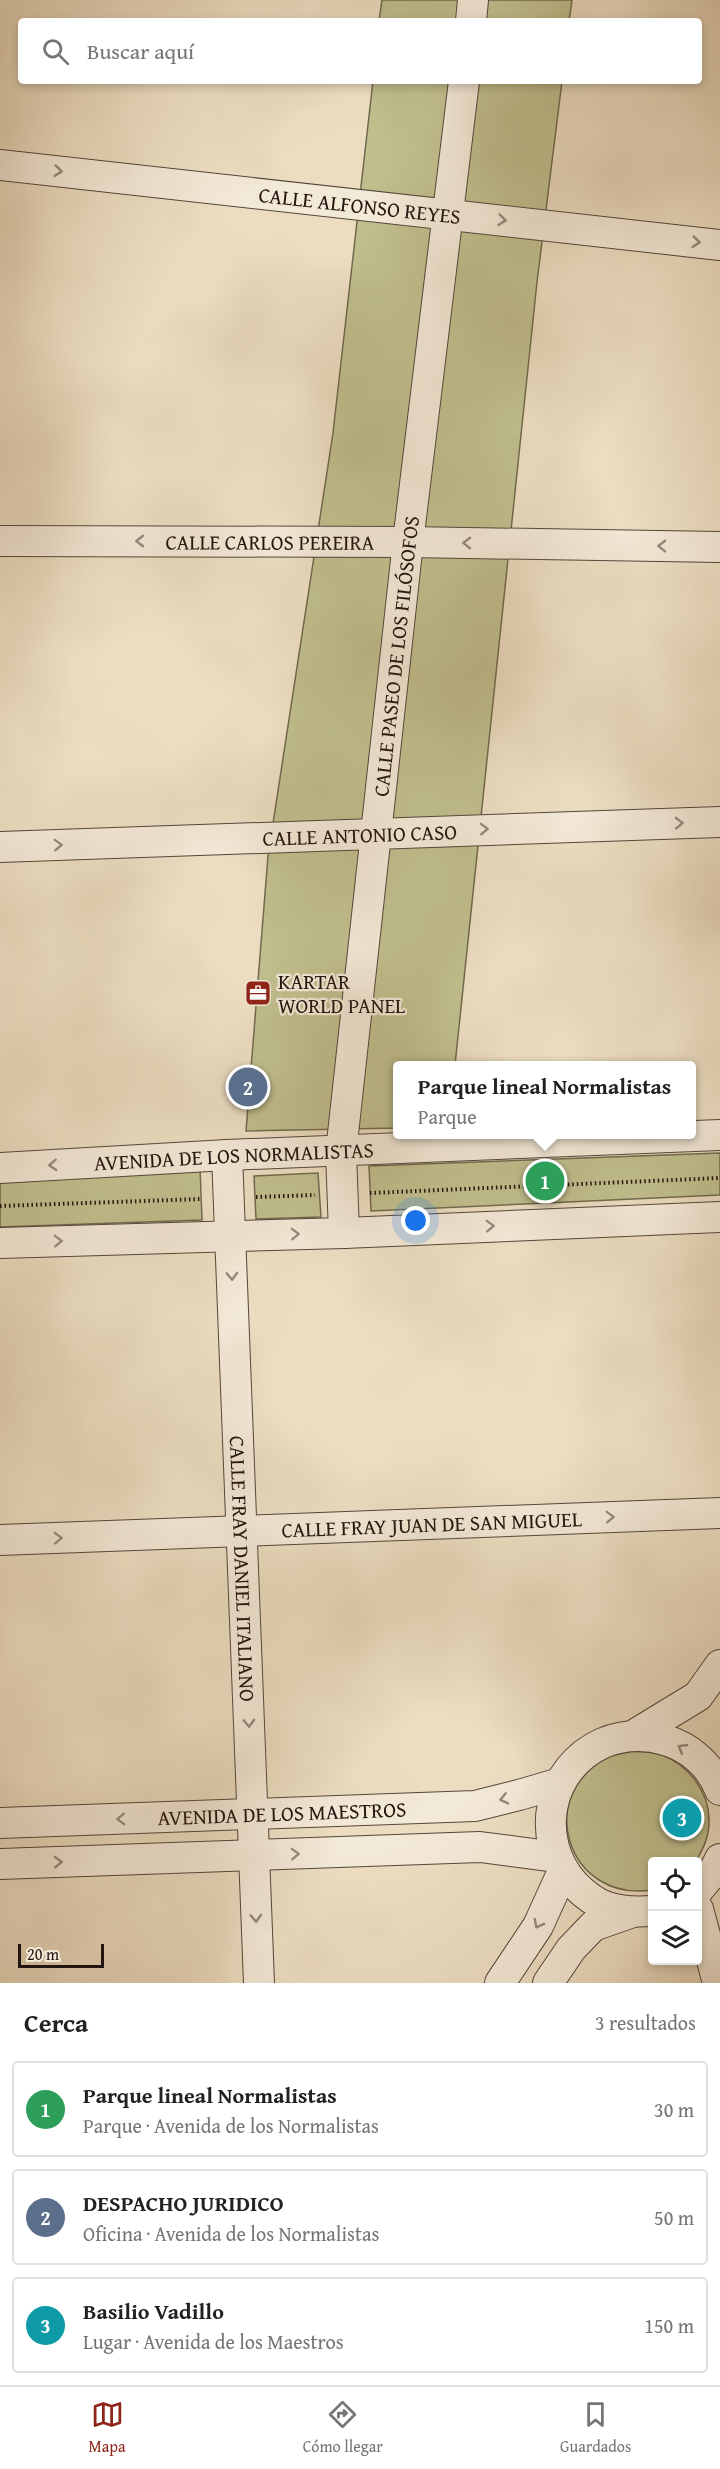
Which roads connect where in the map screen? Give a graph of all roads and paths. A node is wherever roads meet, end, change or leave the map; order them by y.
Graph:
1 (473, 0) edge
2 (471, 18) edge
3 (464, 84) edge
4 (0, 165) edge
5 (448, 214) junction
6 (720, 245) edge
7 (0, 541) edge
8 (408, 542) junction
9 (720, 547) edge
10 (720, 822) edge
11 (376, 833) junction
12 (0, 847) edge
13 (720, 1135) edge
14 (696, 1136) edge
15 (631, 1139) edge
16 (341, 1152) junction
17 (228, 1155) junction
18 (0, 1168) edge
19 (720, 1217) edge
20 (344, 1233) junction
21 (230, 1236) junction
22 (0, 1243) edge
23 (720, 1513) edge
24 (241, 1531) junction
25 (0, 1540) edge
26 (720, 1665) edge
27 (634, 1736) junction
28 (717, 1774) edge
29 (560, 1783) junction
30 (252, 1814) junction
31 (0, 1823) edge
32 (254, 1856) junction
33 (720, 1859) edge
34 (0, 1864) edge
35 (560, 1864) junction
36 (702, 1885) edge
37 (699, 1911) edge
38 (643, 1912) edge
39 (259, 1983) edge
40 (500, 1983) edge
41 (548, 1983) edge
42 (718, 1983) edge

1 - 2 street
3 - 5 street, CALLE PASEO DE LOS FILÓSOFOS
4 -> 5 street, CALLE ALFONSO REYES
5 -> 6 street, CALLE ALFONSO REYES
5 - 8 street, CALLE PASEO DE LOS FILÓSOFOS
8 -> 7 street, CALLE CARLOS PEREIRA
9 -> 8 street, CALLE CARLOS PEREIRA
8 - 11 street, CALLE PASEO DE LOS FILÓSOFOS
11 -> 10 street, CALLE ANTONIO CASO
12 -> 11 street, CALLE ANTONIO CASO
11 - 16 street, CALLE PASEO DE LOS FILÓSOFOS
13 - 14 street, AVENIDA DE LOS NORMALISTAS
15 - 16 street, AVENIDA DE LOS NORMALISTAS
16 - 17 street, AVENIDA DE LOS NORMALISTAS
16 - 20 street, CALLE PASEO DE LOS FILÓSOFOS
17 -> 18 street, AVENIDA DE LOS NORMALISTAS
17 - 21 street, CALLE FRAY DANIEL ITALIANO
20 -> 19 street
21 -> 20 street
22 -> 21 street
21 -> 24 street, CALLE FRAY DANIEL ITALIANO
24 -> 23 street, CALLE FRAY JUAN DE SAN MIGUEL
25 -> 24 street, CALLE FRAY JUAN DE SAN MIGUEL
24 -> 30 street, CALLE FRAY DANIEL ITALIANO
26 - 27 street
28 -> 27 street
27 - 29 street
29 -> 30 street, AVENIDA DE LOS MAESTROS
29 - 35 street
30 -> 31 street, AVENIDA DE LOS MAESTROS
30 - 32 street, CALLE FRAY DANIEL ITALIANO
34 -> 32 street, AVENIDA DE LOS MAESTROS
32 -> 35 street, AVENIDA DE LOS MAESTROS
32 -> 39 street, CALLE FRAY DANIEL ITALIANO
33 - 36 street
35 - 38 street
35 -> 40 street
37 - 42 street
38 - 41 street

